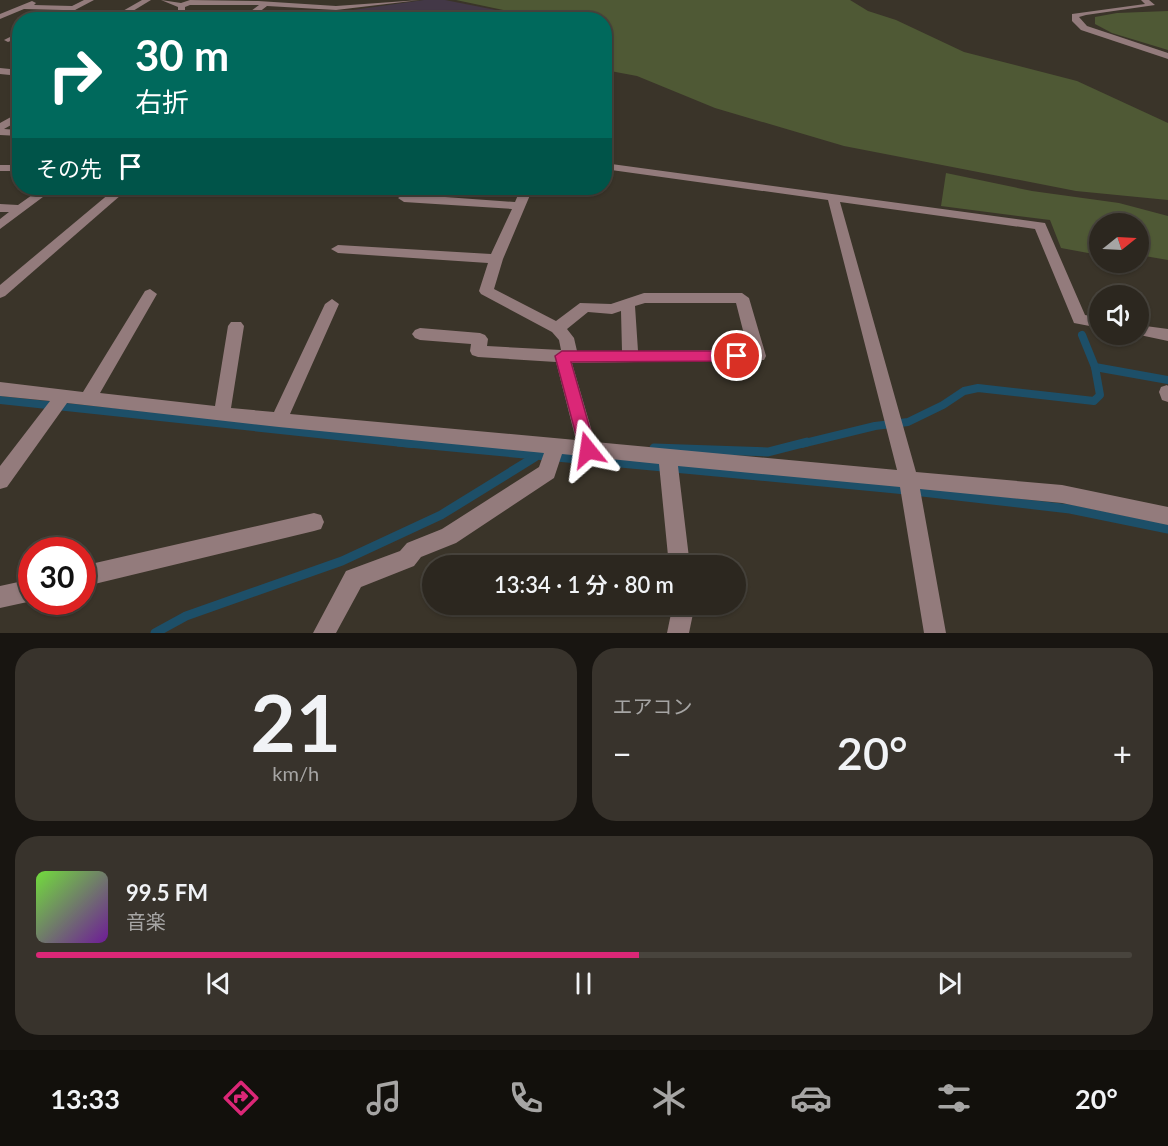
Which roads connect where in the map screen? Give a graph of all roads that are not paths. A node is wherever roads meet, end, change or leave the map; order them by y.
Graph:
1 (38, 0) edge
2 (90, 0) edge
3 (147, 0) edge
4 (165, 0) edge
5 (416, 0) edge
6 (1145, 0) edge
7 (194, 1) edge
8 (265, 4) junction
9 (181, 6) junction
10 (23, 7) junction
11 (73, 8) junction
12 (65, 12) edge
13 (125, 12) edge
14 (180, 12) edge
15 (254, 12) edge
16 (0, 17) edge
17 (12, 38) edge
18 (8, 40) dead end
19 (1168, 56) edge
20 (612, 167) edge
21 (40, 195) edge
22 (115, 195) edge
23 (523, 195) edge
24 (404, 198) dead end
25 (833, 198) junction
26 (519, 206) junction
27 (0, 208) edge
28 (21, 209) junction
29 (0, 225) edge
30 (338, 249) dead end
31 (496, 259) junction
32 (0, 293) edge
33 (150, 294) dead end
34 (628, 303) junction
35 (332, 304) dead end
36 (1089, 320) edge
37 (236, 326) dead end
38 (557, 328) junction
39 (1149, 332) edge
40 (420, 334) dead end
41 (1168, 335) edge
42 (567, 356) junction
43 (630, 357) junction
44 (0, 389) edge
45 (63, 396) junction
46 (89, 397) junction
47 (222, 413) junction
48 (279, 420) junction
49 (555, 446) junction
50 (588, 450) junction
51 (668, 458) junction
52 (0, 480) edge
53 (909, 481) junction
54 (1168, 516) edge
55 (314, 522) dead end
56 (679, 555) edge
57 (96, 574) edge
58 (18, 593) edge
59 (0, 597) edge
60 (682, 615) edge
61 (324, 633) edge
62 (678, 633) edge
63 (935, 633) edge

1 - 10 street
2 - 11 street
3 - 13 street
4 - 9 street
5 - 8 street
6 - 19 street
7 - 8 street
7 - 9 street
8 - 15 street
9 - 14 street
10 - 11 street
10 - 16 street
11 - 12 street
17 - 18 street
20 - 25 street
21 - 28 street
22 - 32 street
23 - 26 street
24 - 26 street
25 - 36 street
25 - 53 street
26 - 31 street
27 - 28 street
28 - 29 street
30 - 31 street
31 - 38 street
33 - 46 street
34 - 38 street
34 - 43 street
34 - 43 street
35 - 48 street
37 - 47 street
38 - 42 street
39 - 41 street
40 - 42 street
42 - 43 street
42 - 50 street
44 - 45 street
45 - 46 street
45 - 52 street
46 - 47 street
47 - 48 street
48 - 49 street
49 - 50 street
49 - 61 street
50 - 51 street
51 - 53 street
51 - 56 street
53 - 54 street
53 - 63 street
55 - 57 street
58 - 59 street
60 - 62 street

